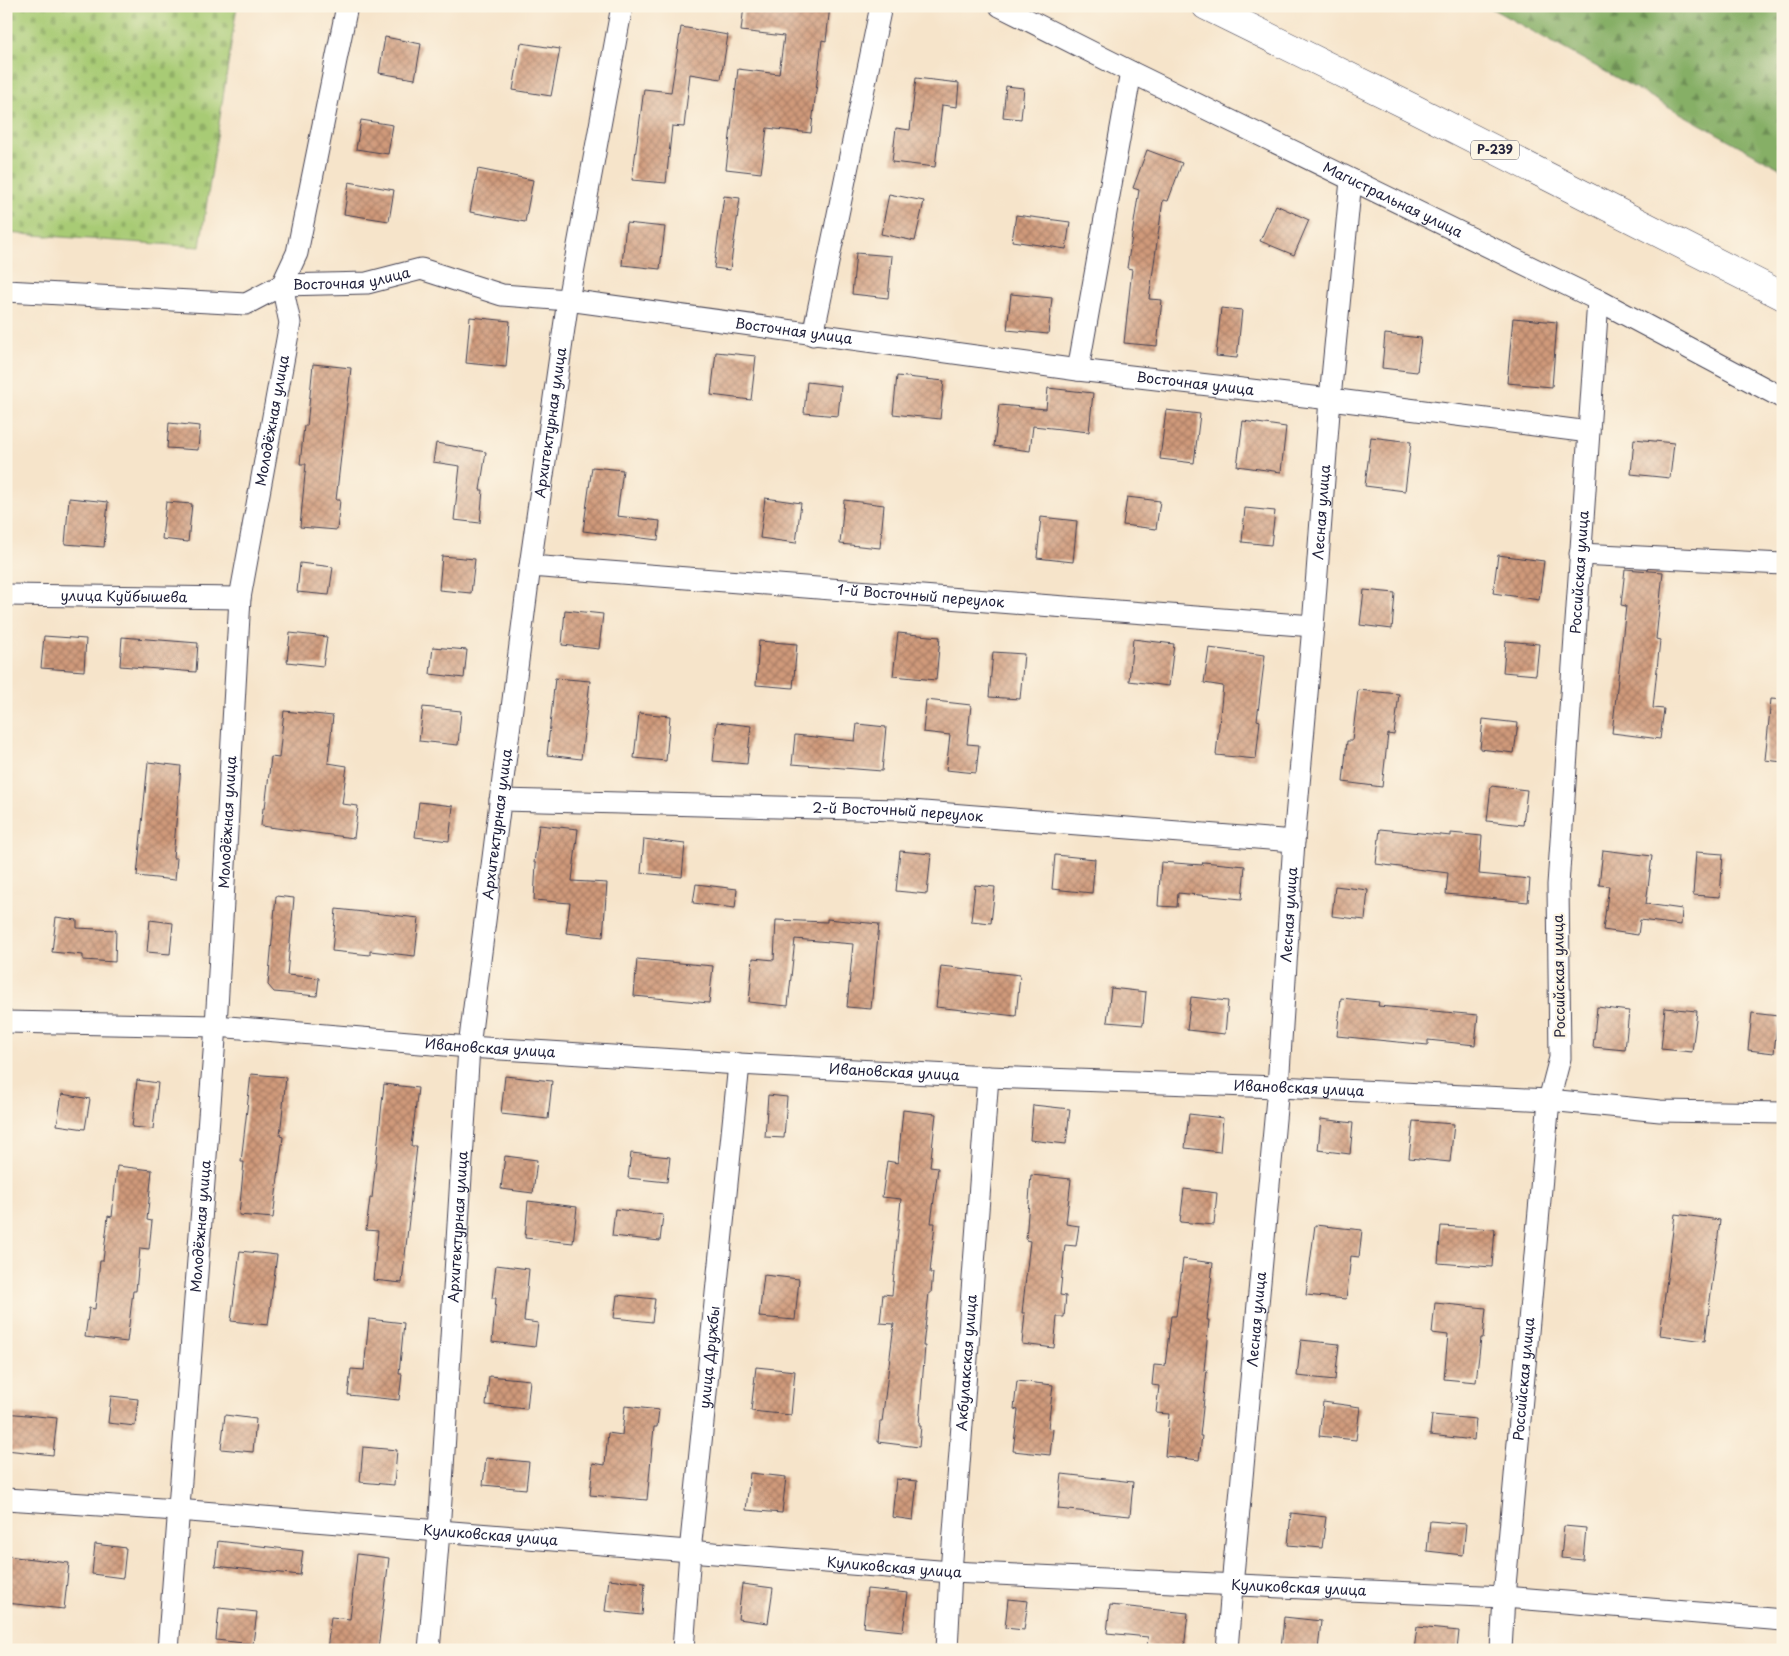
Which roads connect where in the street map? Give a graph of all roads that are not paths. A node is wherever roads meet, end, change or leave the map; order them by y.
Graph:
1 (347, 6) edge
2 (622, 6) edge
3 (881, 6) edge
4 (1000, 6) edge
5 (1206, 6) edge
6 (1131, 72) junction
7 (1351, 180) junction
8 (282, 286) junction
9 (6, 291) edge
10 (1783, 296) edge
11 (568, 300) junction
12 (1598, 300) junction
13 (813, 335) junction
14 (1078, 370) junction
15 (1783, 398) edge
16 (1330, 399) junction
17 (1589, 432) junction
18 (1580, 554) junction
19 (1783, 564) edge
20 (530, 566) junction
21 (6, 595) edge
22 (240, 598) junction
23 (1313, 626) junction
24 (500, 800) junction
25 (1294, 841) junction
26 (6, 1022) edge
27 (216, 1026) junction
28 (469, 1047) junction
29 (739, 1064) junction
30 (988, 1077) junction
31 (1278, 1087) junction
32 (1549, 1100) junction
33 (1783, 1113) edge
34 (6, 1499) edge
35 (177, 1510) junction
36 (439, 1532) junction
37 (690, 1552) junction
38 (951, 1572) junction
39 (1232, 1586) junction
40 (1504, 1597) junction
41 (1783, 1620) edge
42 (168, 1650) edge
43 (429, 1650) edge
44 (683, 1650) edge
45 (947, 1650) edge
46 (1227, 1650) edge
47 (1501, 1650) edge

1 - 8 street
2 - 11 street, Архитектурная улица
3 - 13 street
4 - 6 street, Магистральная улица
5 - 10 highway, Р-239
6 - 7 street, Магистральная улица
6 - 14 street
7 - 12 street, Магистральная улица
7 - 16 street, Лесная улица
8 - 9 street, Восточная улица
8 - 11 street, Восточная улица
8 - 22 street, Молодёжная улица
11 - 13 street, Восточная улица
11 - 20 street, Архитектурная улица
12 - 15 street, Магистральная улица
12 - 17 street, Российская улица
13 - 14 street, Восточная улица
14 - 16 street, Восточная улица
16 - 17 street, Восточная улица
16 - 23 street, Лесная улица
17 - 18 street, Российская улица
18 - 19 street
18 - 32 street, Российская улица
20 - 23 street, 1-й Восточный переулок
20 - 24 street, Архитектурная улица
21 - 22 street, улица Куйбышева
22 - 27 street, Молодёжная улица
23 - 25 street, Лесная улица
24 - 25 street, 2-й Восточный переулок
24 - 28 street, Архитектурная улица
25 - 31 street, Лесная улица
26 - 27 street, Ивановская улица
27 - 28 street, Ивановская улица
27 - 35 street, Молодёжная улица
28 - 29 street, Ивановская улица
28 - 36 street, Архитектурная улица
29 - 30 street, Ивановская улица
29 - 37 street, улица Дружбы
30 - 31 street, Ивановская улица
30 - 38 street, Акбулакская улица
31 - 32 street, Ивановская улица
31 - 39 street, Лесная улица
32 - 33 street, Ивановская улица
32 - 40 street, Российская улица
34 - 35 street, Куликовская улица
35 - 36 street, Куликовская улица
35 - 42 street, Молодёжная улица
36 - 37 street, Куликовская улица
36 - 43 street, Архитектурная улица
37 - 38 street, Куликовская улица
37 - 44 street, улица Дружбы
38 - 39 street, Куликовская улица
38 - 45 street, Акбулакская улица
39 - 40 street, Куликовская улица
39 - 46 street, Лесная улица
40 - 41 street, Куликовская улица
40 - 47 street, Российская улица

